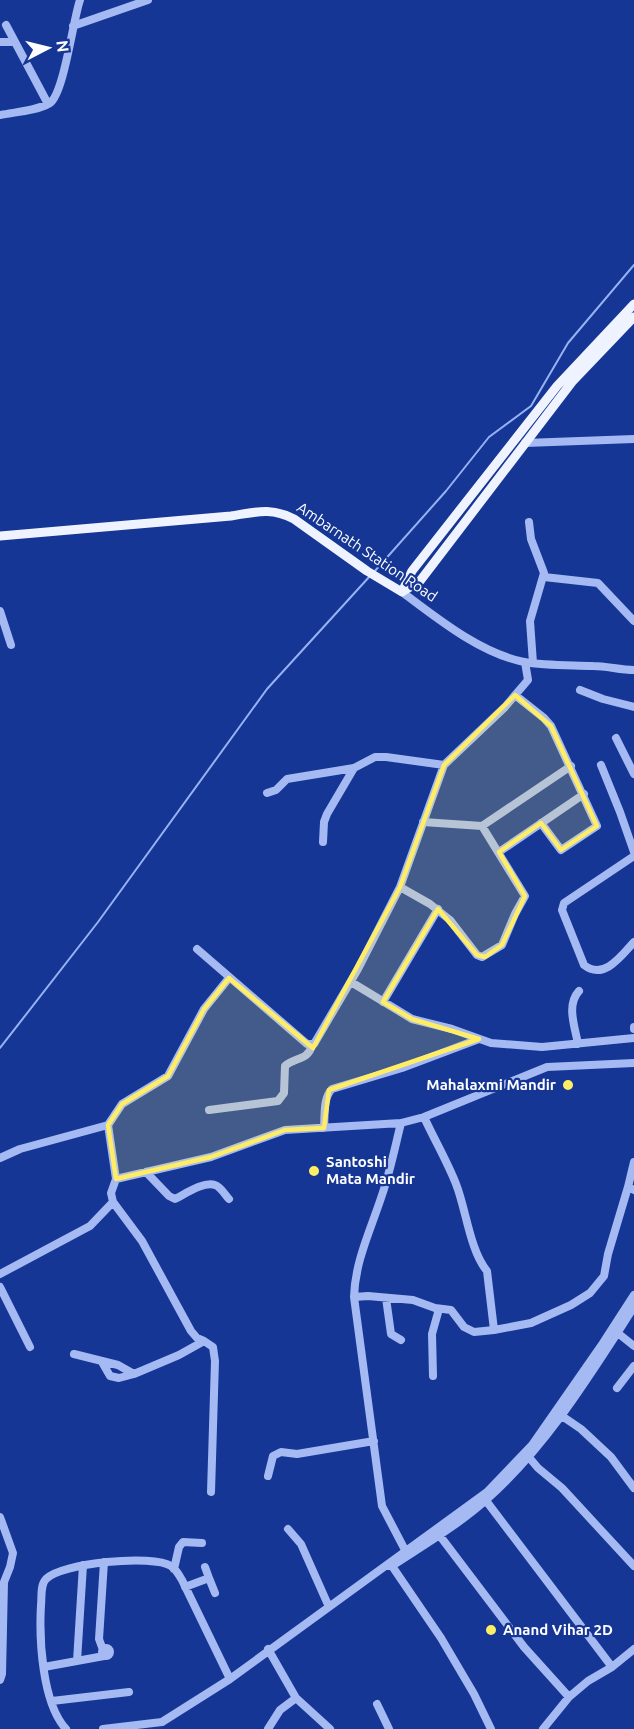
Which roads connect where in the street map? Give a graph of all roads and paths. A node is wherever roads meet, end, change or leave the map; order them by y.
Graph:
1 (80, 0) edge
2 (148, 0) edge
3 (6, 25) dead end
4 (73, 26) junction
5 (0, 42) edge
6 (14, 42) junction
7 (48, 104) junction
8 (0, 115) edge
9 (634, 304) edge
10 (634, 317) edge
11 (634, 439) edge
12 (525, 443) junction
13 (529, 522) dead end
14 (0, 536) edge
15 (544, 577) junction
16 (402, 592) junction
17 (0, 611) edge
18 (634, 621) edge
19 (11, 645) dead end
20 (529, 662) junction
21 (634, 670) edge
22 (580, 690) dead end
23 (515, 695) junction
24 (634, 707) edge
25 (616, 738) dead end
26 (444, 765) junction
27 (601, 765) dead end
28 (571, 766) junction
29 (354, 768) junction
30 (634, 774) edge
31 (267, 793) dead end
32 (584, 794) junction
33 (423, 822) junction
34 (542, 823) junction
35 (482, 826) junction
36 (323, 842) dead end
37 (499, 852) junction
38 (634, 854) edge
39 (400, 887) junction
40 (438, 909) junction
41 (634, 942) edge
42 (198, 949) dead end
43 (229, 978) junction
44 (351, 982) junction
45 (579, 991) dead end
46 (383, 1002) junction
47 (634, 1038) edge
48 (479, 1039) junction
49 (578, 1044) junction
50 (312, 1045) junction
51 (634, 1063) edge
52 (209, 1110) dead end
53 (424, 1117) junction
54 (401, 1123) junction
55 (108, 1125) junction
56 (324, 1128) junction
57 (0, 1158) edge
58 (634, 1162) edge
59 (146, 1172) junction
60 (116, 1179) junction
61 (631, 1188) edge
62 (229, 1199) dead end
63 (112, 1203) junction
64 (0, 1274) edge
65 (0, 1287) edge
66 (634, 1295) edge
67 (354, 1297) junction
68 (387, 1298) junction
69 (634, 1307) edge
70 (440, 1309) junction
71 (494, 1330) junction
72 (615, 1331) junction
73 (401, 1340) dead end
74 (204, 1341) junction
75 (634, 1346) edge
76 (30, 1347) dead end
77 (74, 1354) dead end
78 (102, 1362) junction
79 (634, 1366) edge
80 (134, 1374) junction
81 (433, 1376) dead end
82 (617, 1388) dead end
83 (559, 1414) junction
84 (374, 1441) junction
85 (527, 1455) junction
86 (268, 1476) dead end
87 (634, 1488) edge
88 (211, 1492) dead end
89 (484, 1498) junction
90 (0, 1517) edge
91 (288, 1529) dead end
92 (437, 1532) junction
93 (202, 1543) dead end
94 (405, 1550) junction
95 (104, 1562) junction
96 (83, 1565) junction
97 (389, 1566) junction
98 (634, 1566) edge
99 (205, 1567) dead end
100 (174, 1569) junction
101 (209, 1578) junction
102 (185, 1587) junction
103 (215, 1593) dead end
104 (329, 1607) junction
105 (634, 1649) edge
106 (268, 1650) junction
107 (77, 1661) junction
108 (44, 1667) junction
109 (612, 1667) junction
110 (230, 1678) junction
111 (0, 1680) edge
112 (129, 1692) dead end
113 (568, 1697) junction
114 (297, 1698) junction
115 (52, 1701) junction
116 (377, 1704) dead end
117 (162, 1722) junction
118 (330, 1728) edge
119 (66, 1729) edge
120 (103, 1729) edge
121 (152, 1729) edge
122 (268, 1729) edge
123 (389, 1729) edge
124 (491, 1729) edge
125 (543, 1729) edge

1 - 4 street
2 - 4 street
3 - 6 street
4 - 7 street
5 - 6 street
6 - 7 street
7 - 8 street
9 - 16 main road
10 - 12 main road
11 - 12 street
12 - 16 main road
13 - 15 street
14 - 16 main road, Ambarnath Station Road
15 - 18 street
15 - 20 street
16 - 20 street, Ambarnath Station Road
17 - 19 street
20 - 21 street, Ambarnath Station Road
20 - 23 street
22 - 24 street
23 - 26 street
23 - 28 street
25 - 30 street
26 - 29 street
26 - 33 street
27 - 38 street
28 - 32 street
28 - 35 street
29 - 31 street
29 - 36 street
32 - 34 street
32 - 34 street
33 - 35 street
33 - 39 street
34 - 37 street
35 - 37 street
37 - 40 street
38 - 41 street
39 - 40 street
39 - 44 street
40 - 46 street
42 - 43 street
43 - 50 street
43 - 55 street
44 - 46 street
44 - 50 street
45 - 49 street
46 - 48 street
47 - 49 street
48 - 49 street
48 - 56 street
50 - 52 street
51 - 53 street
53 - 54 street
53 - 71 street
54 - 56 street
54 - 67 street
55 - 57 street
55 - 60 street
56 - 59 street
58 - 61 street
59 - 60 street
59 - 62 street
60 - 63 street
61 - 71 street
63 - 64 street
63 - 74 street
65 - 76 street
66 - 72 street
67 - 68 street
67 - 84 street
68 - 70 street
68 - 73 street
69 - 72 street
70 - 71 street
70 - 81 street
72 - 75 street
72 - 83 street
74 - 80 street
74 - 88 street
77 - 78 street
78 - 80 street
78 - 80 street
79 - 82 street
83 - 85 street
83 - 87 street
84 - 86 street
84 - 94 street
85 - 89 street
85 - 98 street
89 - 92 street
89 - 109 street
90 - 111 street
91 - 104 street
92 - 94 street
92 - 97 street
92 - 113 street
93 - 100 street
94 - 97 street
95 - 96 street
95 - 100 street
95 - 107 street
96 - 107 street
96 - 108 street
97 - 104 street
97 - 124 street
99 - 101 street
100 - 102 street
101 - 102 street
101 - 103 street
102 - 110 street
104 - 106 street
105 - 109 street
106 - 110 street
106 - 114 street
107 - 108 street
108 - 115 street
109 - 113 street
110 - 117 street
112 - 115 street
113 - 125 street
114 - 118 street
114 - 122 street
115 - 119 street
116 - 123 street
117 - 120 street
117 - 121 street

